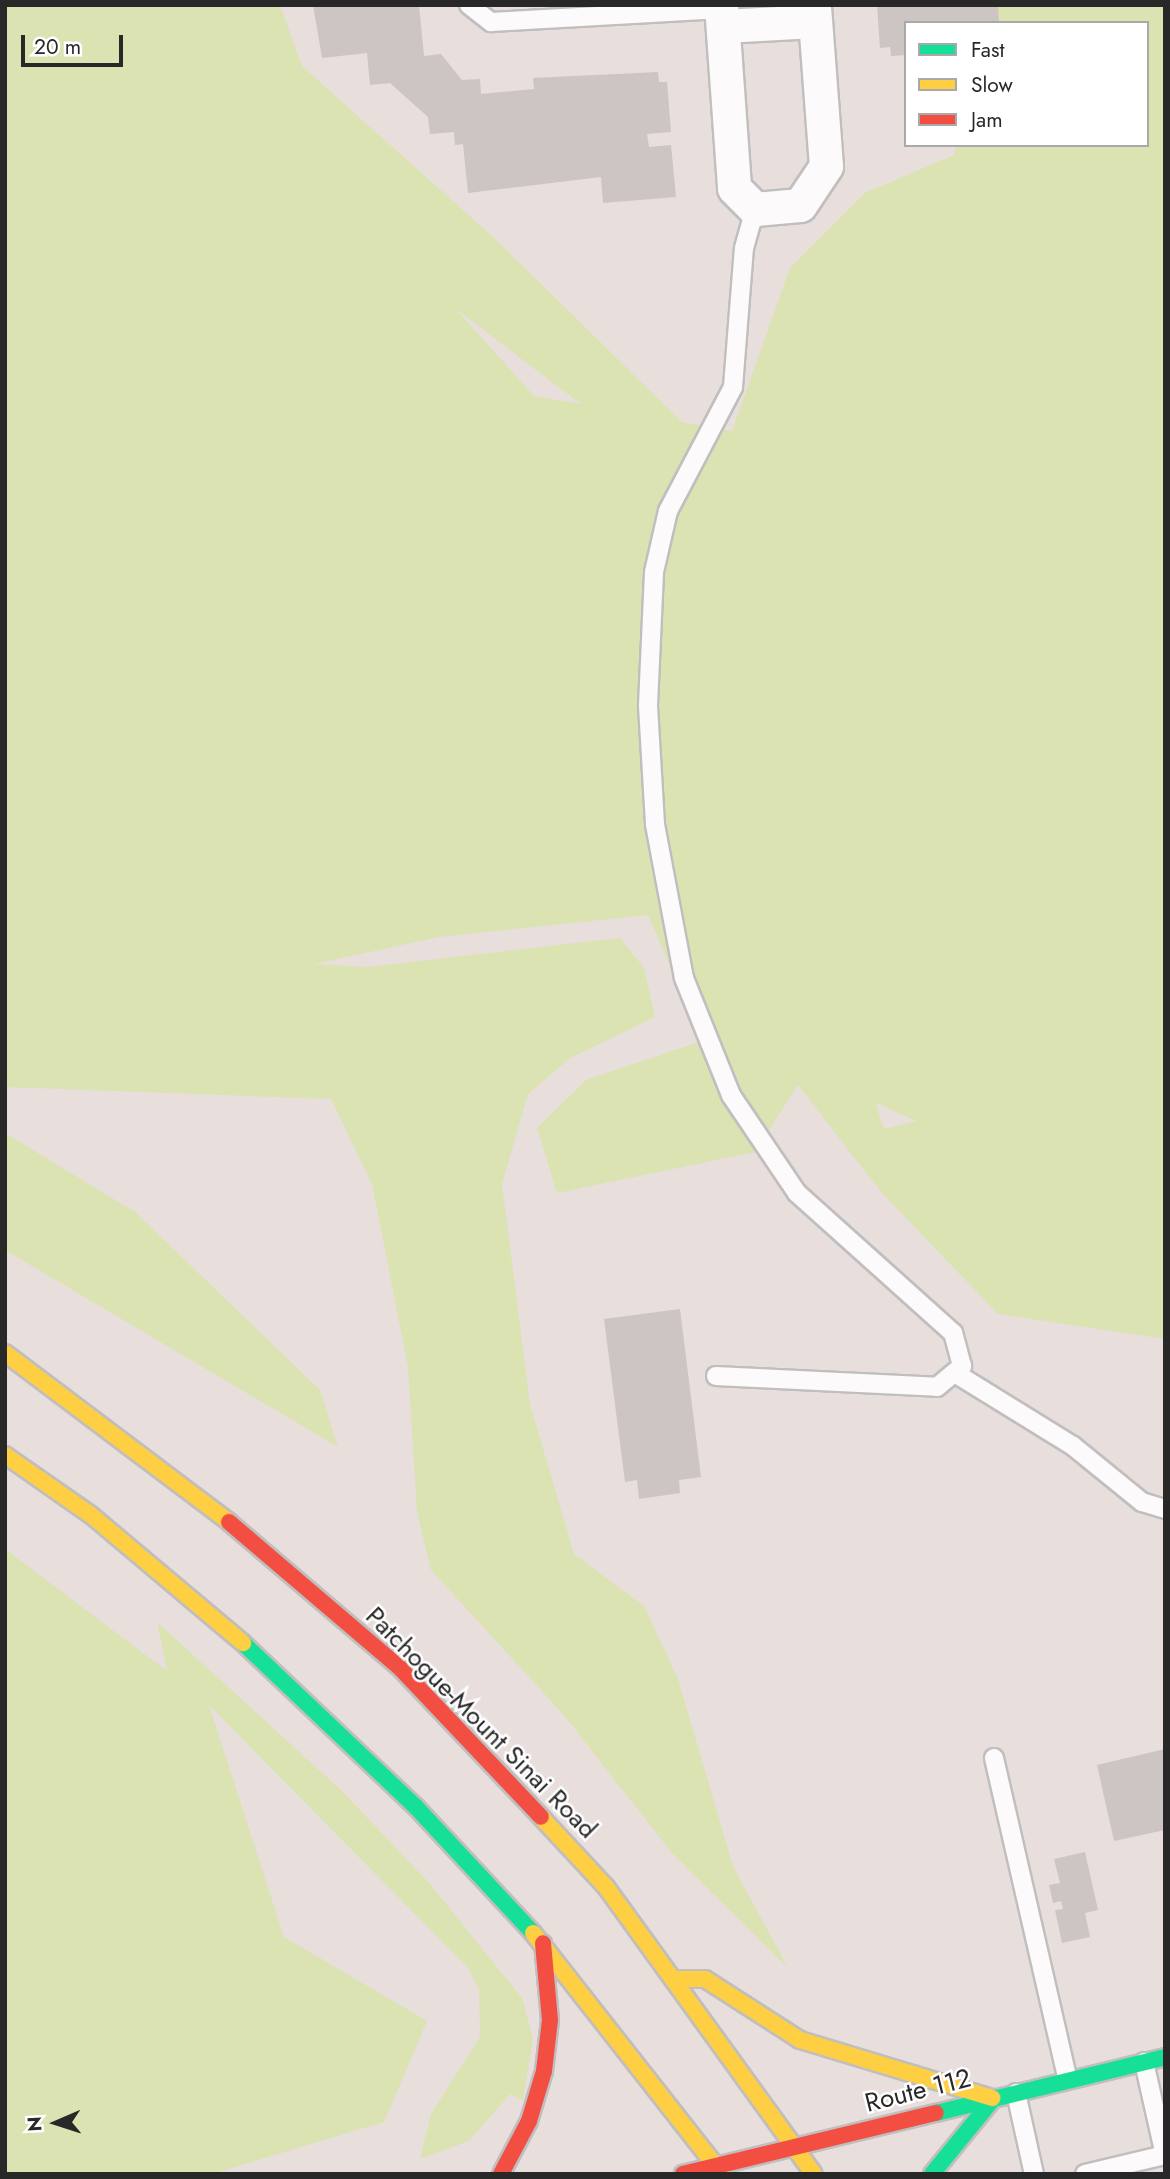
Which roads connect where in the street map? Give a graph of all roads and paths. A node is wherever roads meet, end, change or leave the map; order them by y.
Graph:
1 (469, 5) edge
2 (815, 13) edge
3 (722, 14) edge
4 (755, 209) junction
5 (5, 1353) edge
6 (958, 1375) junction
7 (716, 1376) dead end
8 (5, 1455) edge
9 (1165, 1509) edge
10 (994, 1758) dead end
11 (543, 1943) junction
12 (677, 1979) junction
13 (1165, 2057) edge
14 (1144, 2062) junction
15 (1068, 2080) junction
16 (1016, 2093) junction
17 (994, 2098) junction
18 (794, 2146) junction
19 (1165, 2155) edge
20 (1135, 2168) edge
21 (719, 2170) edge
22 (1108, 2171) edge
23 (501, 2174) edge
24 (684, 2174) edge
25 (814, 2174) edge
26 (932, 2174) edge
27 (1034, 2174) edge
28 (1086, 2174) edge

1 - 3 lane
2 - 3 street
2 - 4 street
3 - 4 street
4 - 6 lane
5 - 12 main road, Patchogue-Mount Sinai Road
6 - 7 lane
6 - 9 lane
8 - 11 main road
10 - 15 lane
11 - 21 main road
11 - 23 main road
12 - 17 main road
12 - 18 main road, Patchogue-Mount Sinai Road
13 - 14 main road, Route 112
14 - 15 main road, Route 112
14 - 19 lane
15 - 16 main road, Route 112
16 - 17 main road, Route 112
16 - 27 lane
17 - 18 main road, Route 112
17 - 26 main road
18 - 21 main road, Route 112
18 - 25 main road, Patchogue-Mount Sinai Road
19 - 20 lane
20 - 22 lane
21 - 24 main road, Route 112
22 - 28 lane

